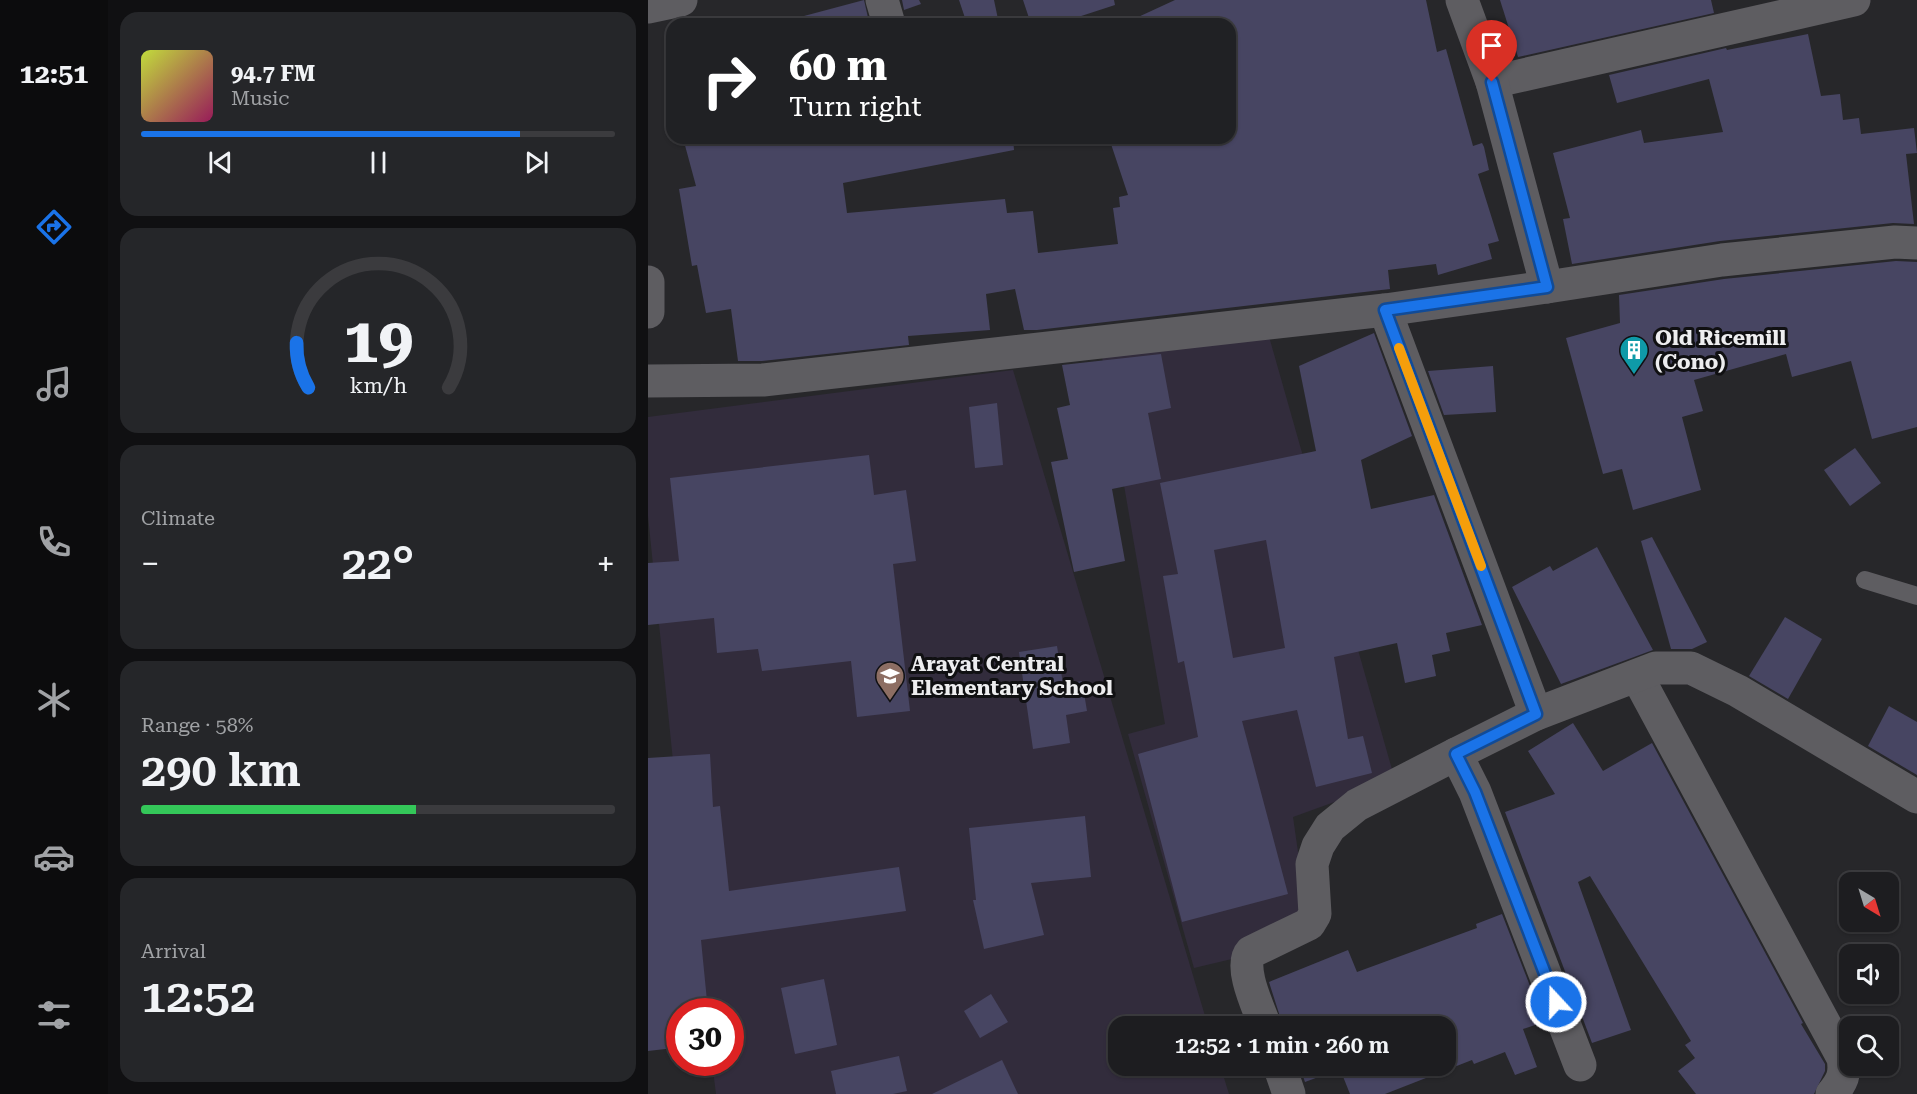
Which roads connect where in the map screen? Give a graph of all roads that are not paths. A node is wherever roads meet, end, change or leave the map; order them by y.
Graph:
1 (681, 0) edge
2 (882, 0) edge
3 (1462, 0) edge
4 (1854, 0) edge
5 (648, 7) edge
6 (887, 18) edge
7 (1492, 82) junction
8 (1917, 243) edge
9 (648, 282) edge
10 (1547, 287) junction
11 (1385, 310) junction
12 (648, 312) edge
13 (648, 381) edge
14 (1865, 580) dead end
15 (1917, 596) edge
16 (1637, 676) junction
17 (1536, 714) junction
18 (1456, 754) junction
19 (1917, 797) edge
20 (1262, 1016) edge
21 (1580, 1065) dead end
22 (1283, 1076) edge
23 (1289, 1094) edge
24 (1832, 1094) edge

1 - 5 street
2 - 6 street
3 - 7 street
4 - 7 street
7 - 10 street
8 - 10 street
9 - 12 street
10 - 11 street
11 - 13 street
11 - 17 street
14 - 15 lane
16 - 17 street
16 - 19 street
16 - 24 street
17 - 18 street
18 - 20 street
18 - 21 street
22 - 23 street

